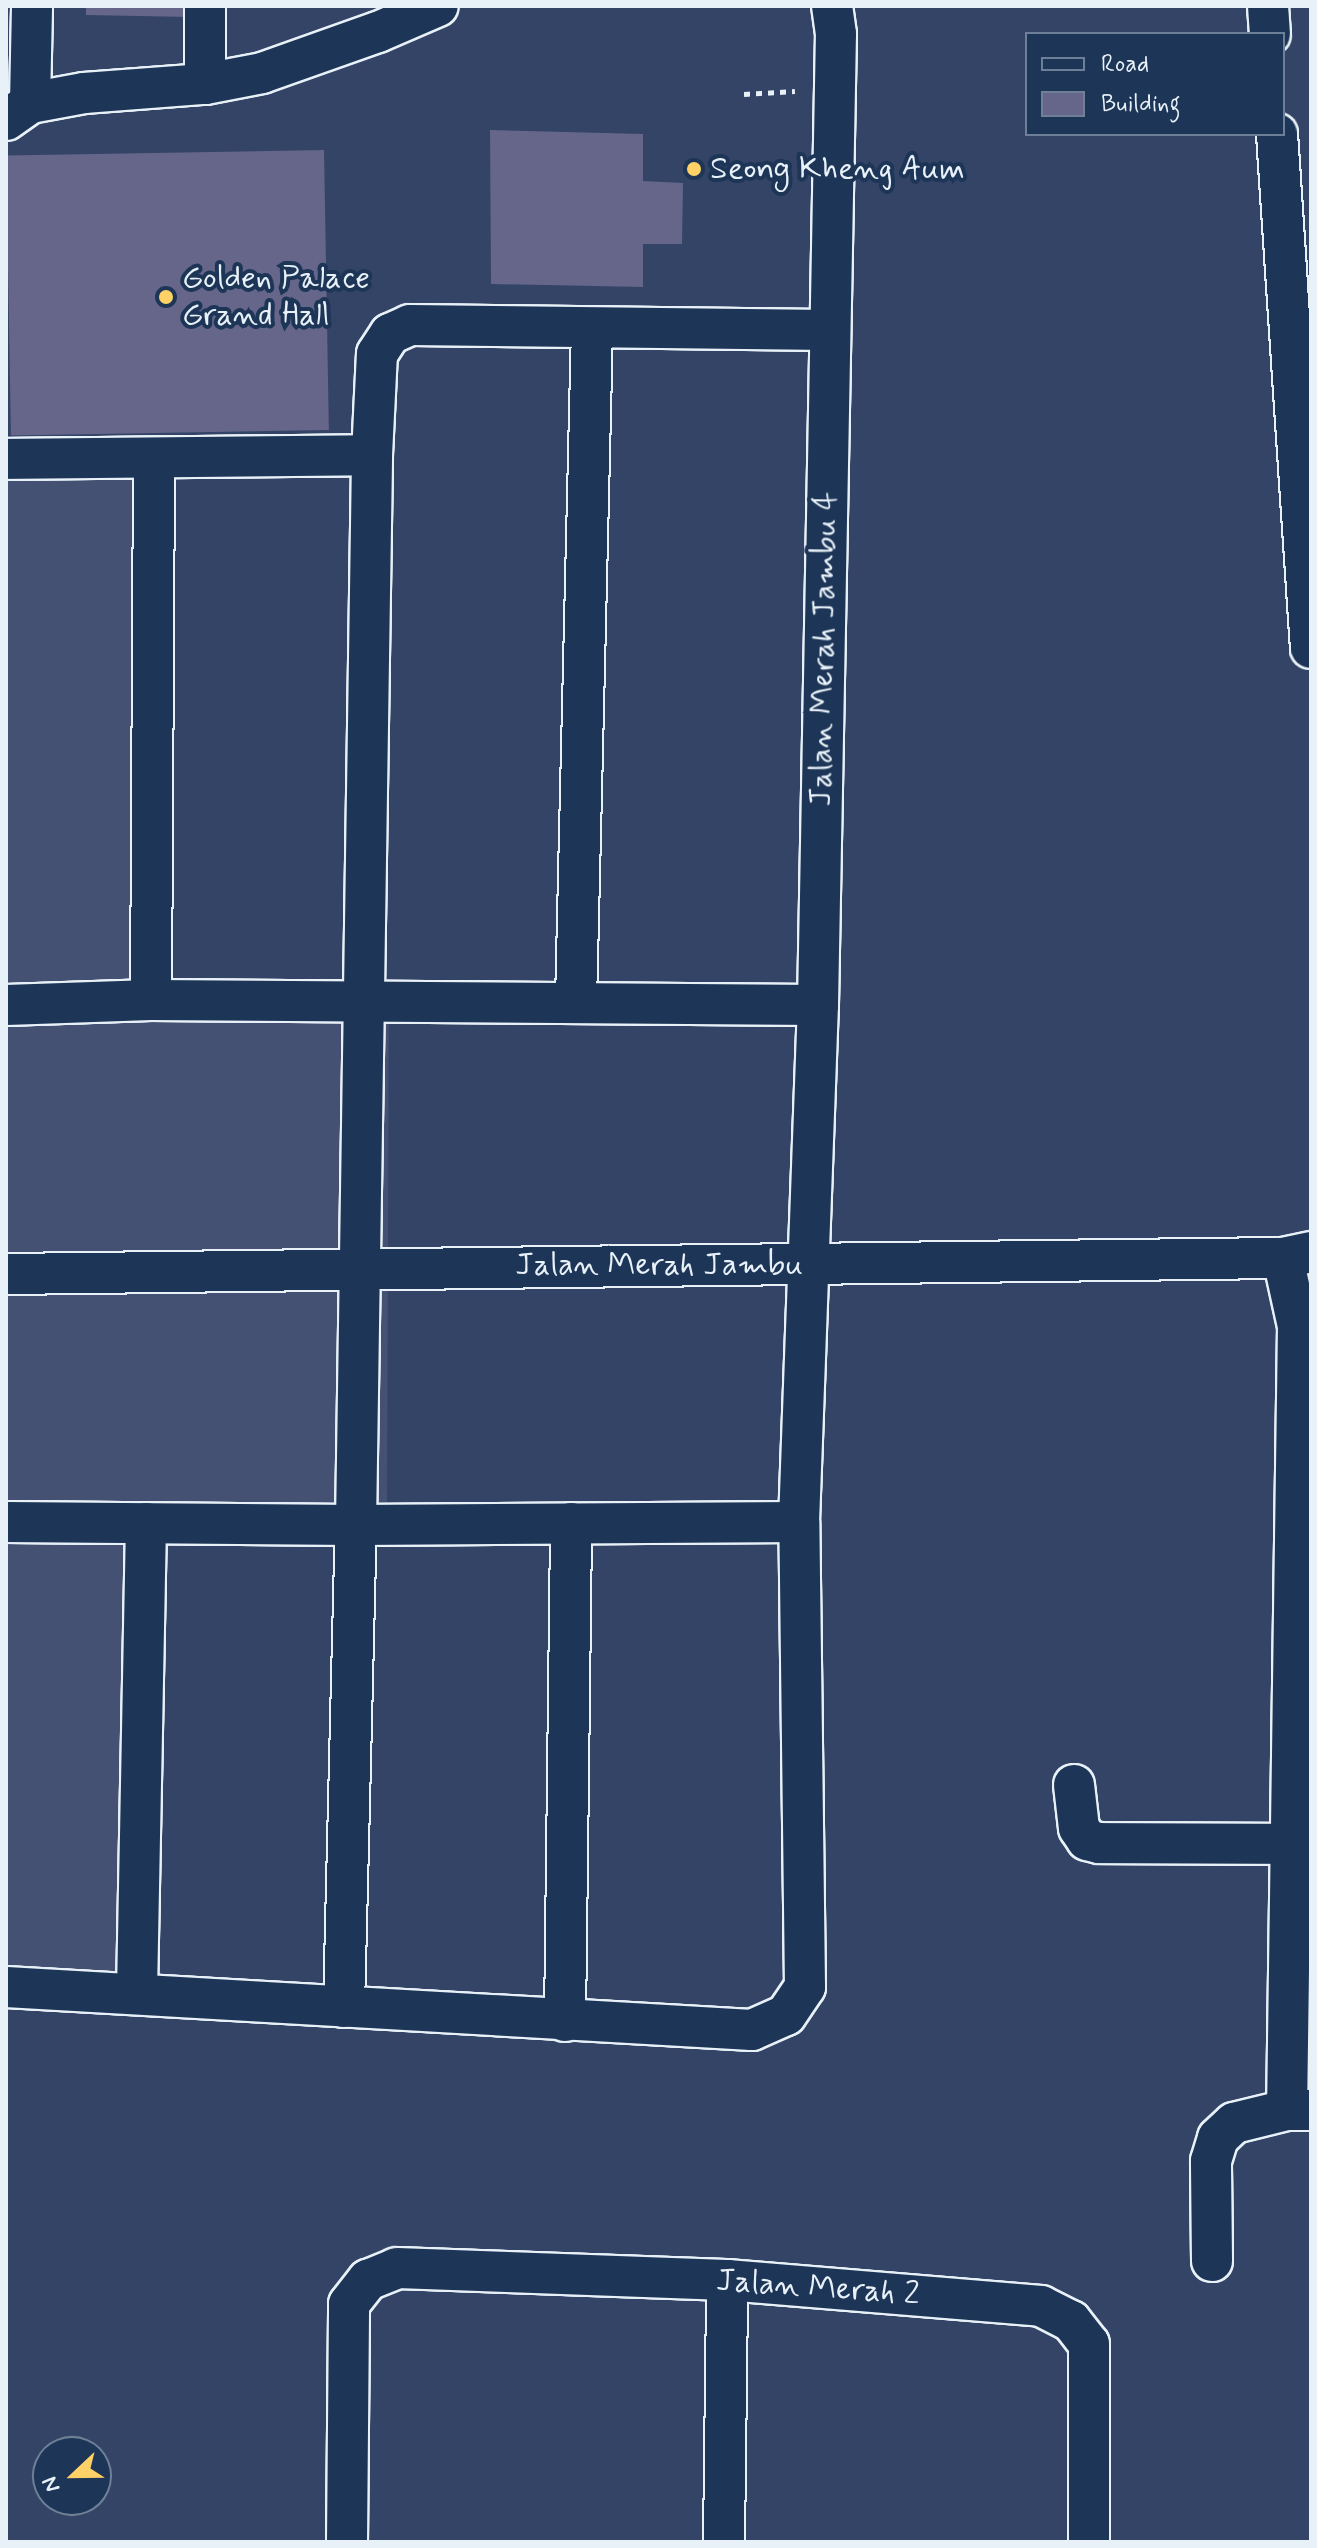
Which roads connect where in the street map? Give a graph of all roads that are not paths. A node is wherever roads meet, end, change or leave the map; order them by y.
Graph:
1 (32, 6) edge
2 (205, 6) edge
3 (438, 6) edge
4 (1268, 6) edge
5 (378, 19) edge
6 (834, 20) edge
7 (1270, 32) edge
8 (205, 84) junction
9 (18, 112) edge
10 (1277, 136) edge
11 (592, 328) junction
12 (829, 330) junction
13 (372, 455) junction
14 (6, 459) edge
15 (154, 460) junction
16 (1311, 648) edge
17 (151, 1000) junction
18 (362, 1001) junction
19 (576, 1002) junction
20 (6, 1005) edge
21 (818, 1005) junction
22 (1297, 1255) edge
23 (809, 1264) junction
24 (358, 1268) junction
25 (6, 1274) edge
26 (6, 1522) edge
27 (799, 1522) junction
28 (146, 1523) junction
29 (571, 1523) junction
30 (356, 1525) junction
31 (1074, 1785) dead end
32 (1291, 1844) junction
33 (6, 1987) edge
34 (137, 1992) junction
35 (344, 2007) junction
36 (565, 2021) junction
37 (1299, 2110) edge
38 (1212, 2261) dead end
39 (727, 2280) junction
40 (347, 2542) edge
41 (724, 2542) edge
42 (1089, 2542) edge

1 - 9 street
2 - 8 street
3 - 5 street
4 - 7 street
5 - 8 street
6 - 12 street, Jalan Merah Jambu 4
8 - 9 street
10 - 16 street
11 - 12 street
11 - 13 street
11 - 19 street
12 - 21 street, Jalan Merah Jambu 4
13 - 15 street
13 - 18 street
14 - 15 street
15 - 17 street
17 - 18 street
17 - 20 street
18 - 19 street
18 - 24 street
19 - 21 street
21 - 23 street, Jalan Merah Jambu 4
22 - 23 street, Jalan Merah Jambu
22 - 32 street
23 - 24 street, Jalan Merah Jambu
23 - 27 street, Jalan Merah Jambu 4
24 - 25 street, Jalan Merah Jambu
24 - 30 street
26 - 28 street
27 - 29 street
27 - 36 street, Jalan Merah Jambu 4
28 - 30 street
28 - 34 street
29 - 30 street
29 - 36 street
30 - 35 street
31 - 32 street
32 - 37 street
33 - 34 street, Jalan Merah Jambu 4
34 - 35 street, Jalan Merah Jambu 4
35 - 36 street, Jalan Merah Jambu 4
37 - 38 street
39 - 40 street, Jalan Merah 2
39 - 41 street
39 - 42 street, Jalan Merah 2

